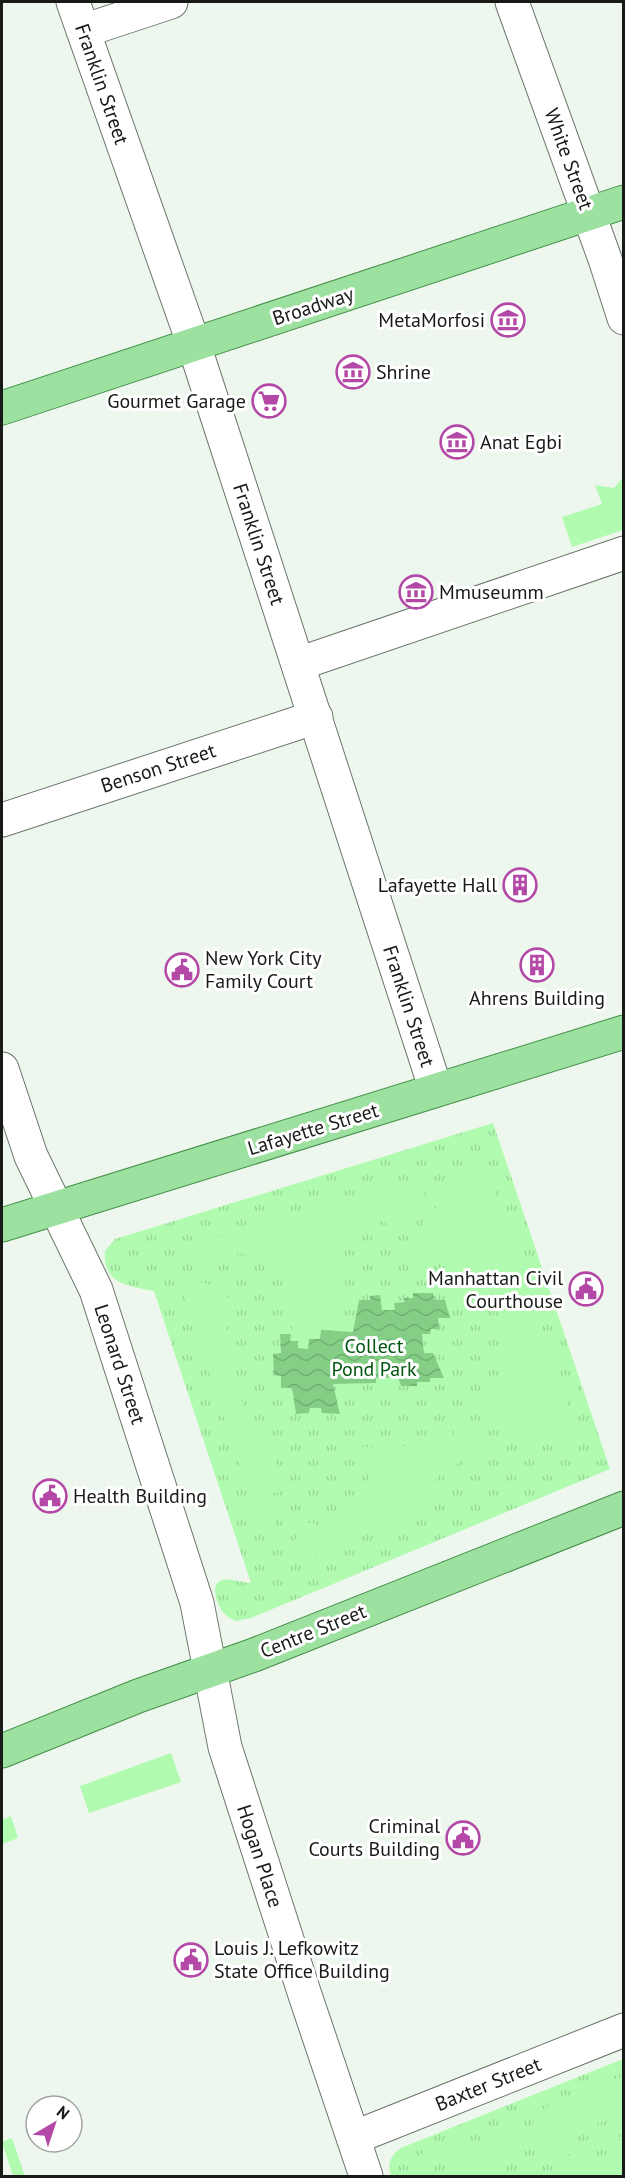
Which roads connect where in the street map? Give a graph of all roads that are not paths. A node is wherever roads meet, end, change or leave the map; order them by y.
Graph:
1 (171, 2) edge
2 (512, 2) edge
3 (78, 16) edge
4 (624, 202) edge
5 (588, 213) junction
6 (624, 318) edge
7 (194, 345) junction
8 (2, 408) edge
9 (624, 553) edge
10 (298, 664) junction
11 (316, 717) junction
12 (2, 820) edge
13 (624, 1032) edge
14 (2, 1069) edge
15 (436, 1090) junction
16 (56, 1208) junction
17 (2, 1225) edge
18 (624, 1508) edge
19 (210, 1670) junction
20 (2, 1751) edge
21 (624, 2030) edge
22 (353, 2138) junction
23 (366, 2176) edge

1 - 3 street
2 - 5 street, White Street
3 - 7 street, Franklin Street
4 - 5 main road, Broadway
5 - 6 street, White Street
5 - 7 main road, Broadway
7 - 8 main road, Broadway
7 - 10 street, Franklin Street
9 - 10 street
10 - 11 street, Franklin Street
11 - 12 street, Benson Street
11 - 15 street, Franklin Street
13 - 15 main road, Lafayette Street
14 - 16 street, Leonard Street
15 - 16 main road, Lafayette Street
16 - 17 main road, Lafayette Street
16 - 19 street, Leonard Street
18 - 19 main road, Centre Street
19 - 20 main road, Centre Street
19 - 22 street, Hogan Place
21 - 22 street, Baxter Street
22 - 23 street, Hogan Place

